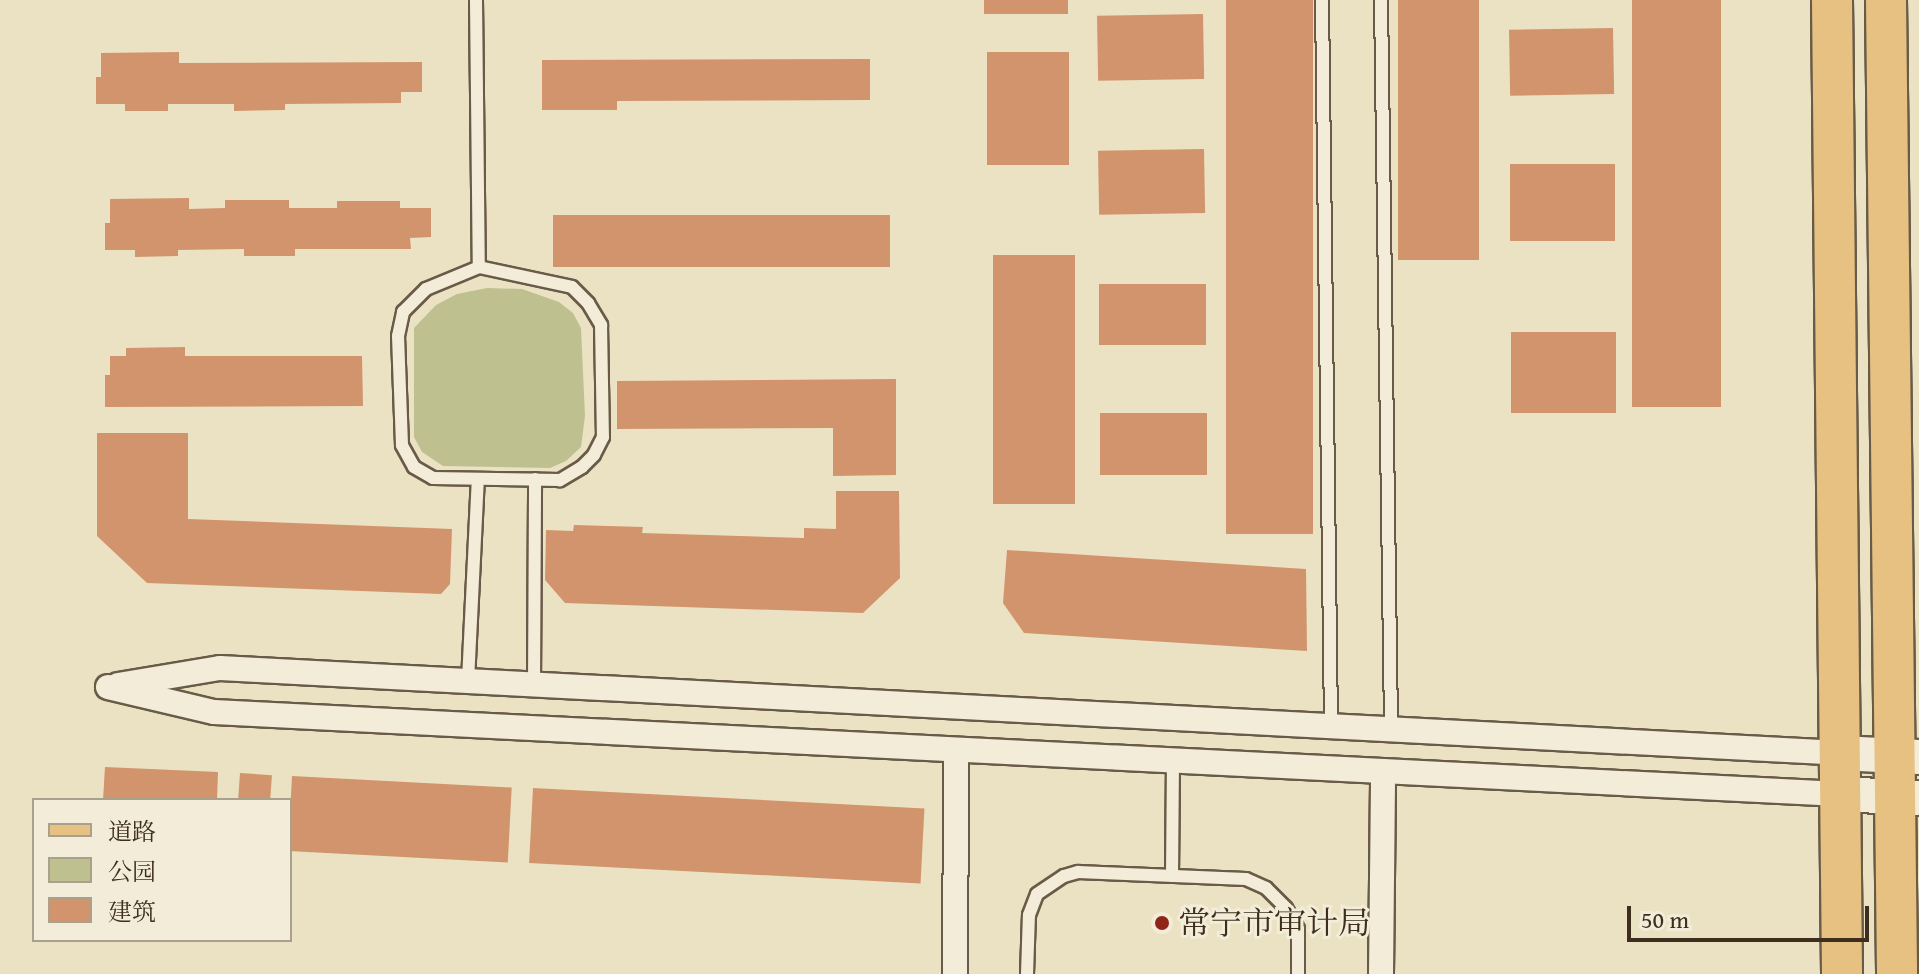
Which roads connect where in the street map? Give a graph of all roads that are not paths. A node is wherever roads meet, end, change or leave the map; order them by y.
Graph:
1 (476, 0) edge
2 (1322, 0) edge
3 (1381, 0) edge
4 (1832, 0) edge
5 (1886, 0) edge
6 (479, 267) junction
7 (478, 479) junction
8 (535, 479) junction
9 (468, 681) junction
10 (534, 685) junction
11 (1331, 726) junction
12 (1391, 729) junction
13 (956, 750) junction
14 (1840, 753) junction
15 (1907, 756) edge
16 (1173, 760) junction
17 (1383, 771) junction
18 (1840, 794) junction
19 (1907, 797) edge
20 (1172, 876) junction
21 (955, 974) edge
22 (1027, 974) edge
23 (1298, 974) edge
24 (1381, 974) edge
25 (1842, 974) edge
26 (1897, 974) edge

1 - 6 lane
2 - 11 lane
3 - 12 lane
4 - 14 main road
5 - 15 main road
6 - 7 lane
6 - 8 lane
7 - 8 lane
7 - 9 lane
8 - 10 lane
9 - 10 street
9 - 13 street
10 - 11 street
11 - 12 street
12 - 14 street
13 - 16 street
13 - 21 street
14 - 15 main road
14 - 18 main road
15 - 19 main road
16 - 17 street
16 - 20 lane
17 - 18 street
17 - 24 street
18 - 19 main road
18 - 25 main road
19 - 26 main road
20 - 22 lane
20 - 23 lane

